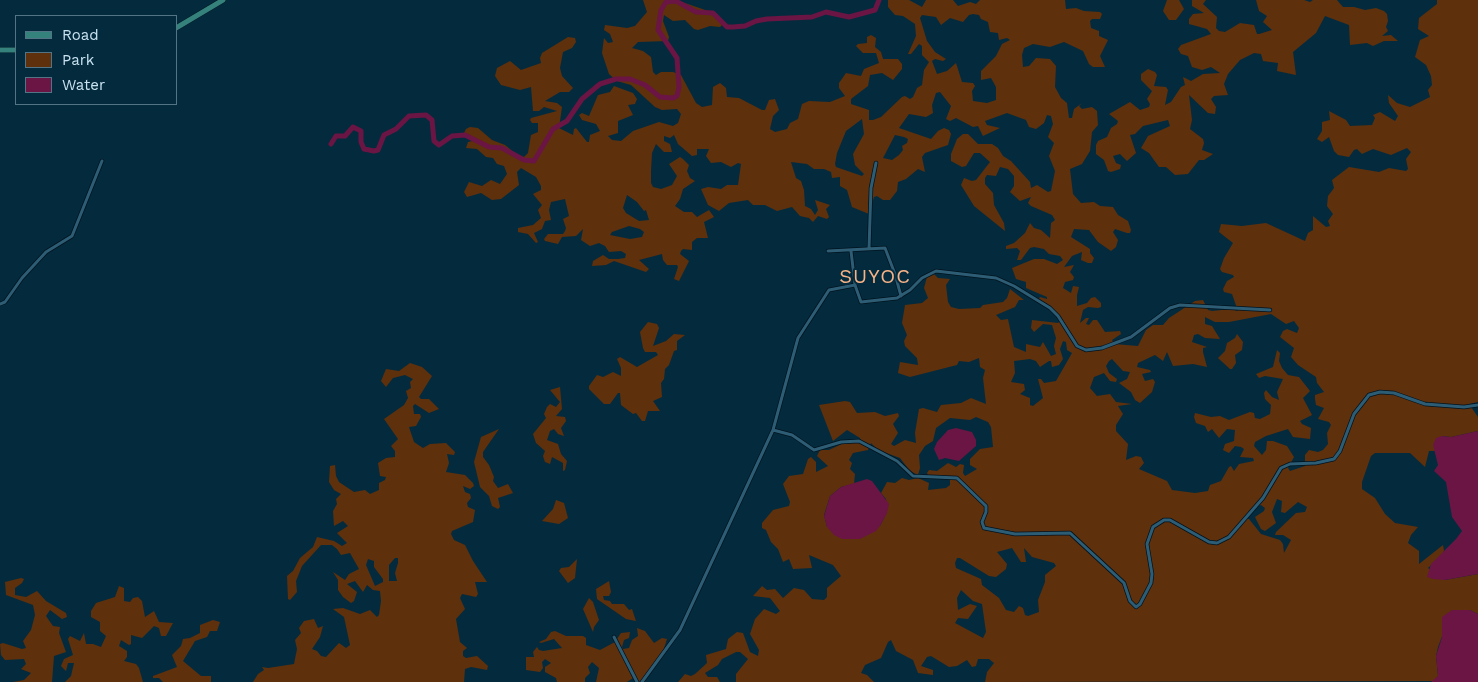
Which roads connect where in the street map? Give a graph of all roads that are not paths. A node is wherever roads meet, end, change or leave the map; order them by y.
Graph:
1 (223, 0) edge
2 (178, 27) edge
3 (0, 50) edge
4 (15, 50) edge
5 (102, 161) dead end
6 (876, 163) dead end
7 (870, 249) junction
8 (828, 251) dead end
9 (851, 251) junction
10 (855, 285) junction
11 (901, 296) junction
12 (0, 304) edge
13 (1270, 310) dead end
14 (1478, 406) edge
15 (772, 430) junction
16 (614, 638) dead end
17 (637, 682) edge
18 (642, 682) edge

1 - 2 main road
3 - 4 main road
5 - 12 street
6 - 7 street
7 - 9 street
7 - 11 street
8 - 9 street
9 - 10 street
10 - 11 street
10 - 15 street
11 - 13 street
14 - 15 street
15 - 18 street
16 - 17 street

